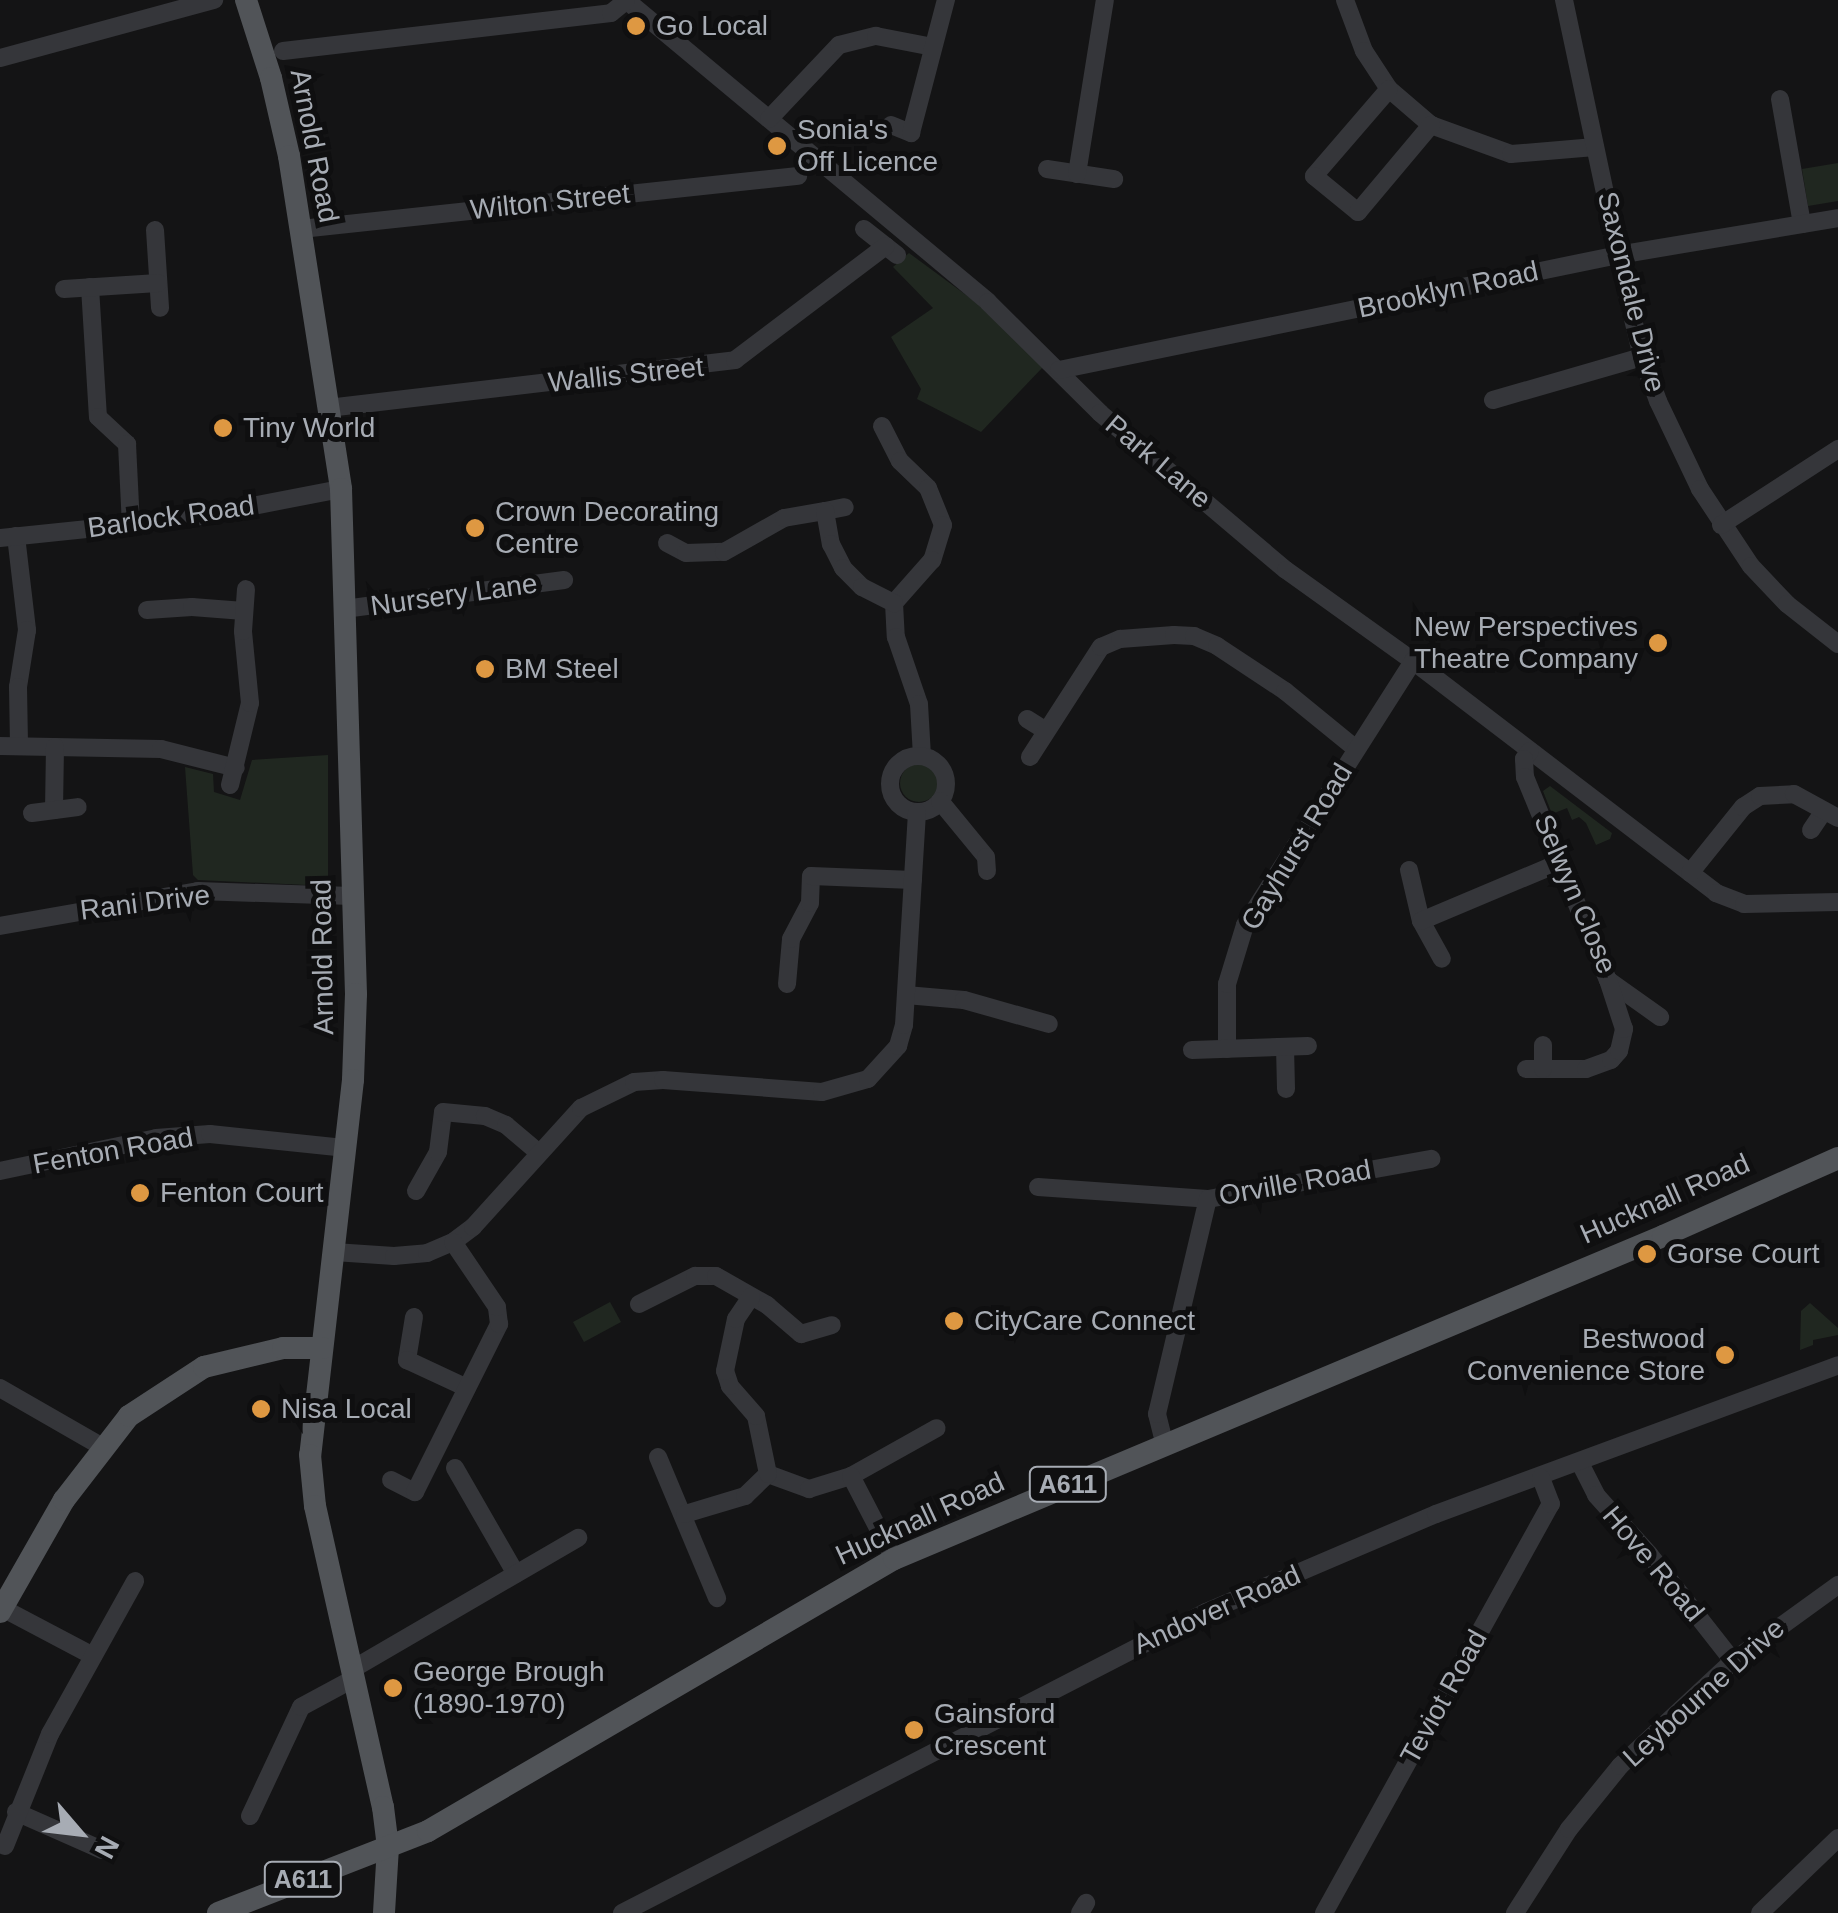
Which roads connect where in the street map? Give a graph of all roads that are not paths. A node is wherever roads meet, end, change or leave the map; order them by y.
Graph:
1 (214, 0) edge
2 (246, 0) edge
3 (626, 0) edge
4 (946, 0) edge
5 (1104, 0) edge
6 (1344, 0) edge
7 (1564, 0) edge
8 (933, 47) junction
9 (283, 52) dead end
10 (0, 58) edge
11 (1389, 89) junction
12 (1780, 99) dead end
13 (768, 119) junction
14 (891, 124) dead end
15 (1431, 126) junction
16 (1595, 147) junction
17 (1047, 169) dead end
18 (1078, 174) junction
19 (798, 176) dead end
20 (1114, 179) dead end
21 (1838, 218) edge
22 (1802, 224) junction
23 (300, 229) junction
24 (155, 230) dead end
25 (864, 230) dead end
26 (1618, 255) junction
27 (158, 283) junction
28 (90, 287) junction
29 (64, 289) dead end
30 (160, 308) dead end
31 (1642, 357) junction
32 (1059, 370) junction
33 (1492, 400) dead end
34 (328, 408) junction
35 (882, 426) dead end
36 (1838, 449) edge
37 (341, 489) junction
38 (845, 507) dead end
39 (825, 511) junction
40 (131, 525) junction
41 (1721, 525) junction
42 (8, 537) edge
43 (666, 542) dead end
44 (564, 580) dead end
45 (246, 589) dead end
46 (894, 603) junction
47 (169, 608) junction
48 (146, 610) dead end
49 (344, 610) junction
50 (244, 611) junction
51 (169, 630) dead end
52 (1838, 644) edge
53 (1413, 661) junction
54 (1027, 719) dead end
55 (1046, 731) junction
56 (9, 746) edge
57 (55, 747) junction
58 (1356, 749) junction
59 (1530, 751) junction
60 (922, 756) junction
61 (1030, 756) dead end
62 (940, 800) junction
63 (78, 807) dead end
64 (54, 810) junction
65 (918, 812) junction
66 (32, 813) dead end
67 (1831, 815) edge
68 (1811, 830) dead end
69 (1559, 864) junction
70 (1409, 870) dead end
71 (988, 871) dead end
72 (1690, 874) junction
73 (913, 880) junction
74 (352, 896) junction
75 (1838, 902) edge
76 (1421, 921) junction
77 (0, 926) edge
78 (1442, 959) dead end
79 (1608, 980) junction
80 (787, 984) dead end
81 (906, 995) junction
82 (1660, 1016) dead end
83 (1049, 1024) dead end
84 (1543, 1045) dead end
85 (1308, 1046) dead end
86 (1285, 1047) junction
87 (1227, 1049) junction
88 (1192, 1050) dead end
89 (1286, 1089) dead end
90 (346, 1148) junction
91 (538, 1152) junction
92 (1838, 1158) edge
93 (1432, 1159) dead end
94 (0, 1172) edge
95 (1038, 1187) dead end
96 (416, 1191) dead end
97 (1208, 1199) junction
98 (453, 1242) junction
99 (334, 1252) junction
100 (751, 1297) junction
101 (639, 1304) dead end
102 (414, 1316) dead end
103 (832, 1325) dead end
104 (322, 1348) junction
105 (1838, 1365) edge
106 (0, 1388) edge
107 (467, 1388) junction
108 (937, 1428) dead end
109 (1164, 1442) junction
110 (102, 1446) junction
111 (658, 1457) dead end
112 (1580, 1463) junction
113 (455, 1468) dead end
114 (768, 1474) junction
115 (852, 1476) junction
116 (1541, 1478) junction
117 (391, 1480) dead end
118 (685, 1514) junction
119 (578, 1538) dead end
120 (894, 1560) junction
121 (516, 1574) junction
122 (135, 1581) dead end
123 (1838, 1585) edge
124 (717, 1598) dead end
125 (1, 1610) edge
126 (93, 1656) junction
127 (1733, 1661) junction
128 (352, 1674) junction
129 (264, 1787) junction
130 (282, 1796) dead end
131 (16, 1812) junction
132 (250, 1816) dead end
133 (1838, 1838) edge
134 (5, 1846) dead end
135 (388, 1846) junction
136 (102, 1850) dead end
137 (218, 1913) edge
138 (384, 1913) edge
139 (622, 1913) edge
140 (1324, 1913) edge
141 (1515, 1913) edge
142 (1760, 1913) edge

1 - 10 street
2 - 23 main road, Arnold Road
3 - 9 street
3 - 13 street, Park Lane
4 - 8 street
5 - 18 street
6 - 11 street
7 - 16 street, Saxondale Drive
8 - 13 street
8 - 14 street
11 - 15 street
11 - 15 street
12 - 22 street
13 - 32 street, Park Lane
15 - 16 street
16 - 26 street, Saxondale Drive
17 - 18 street
18 - 20 street
19 - 23 street, Wilton Street
21 - 22 street, Brooklyn Road
22 - 26 street, Brooklyn Road
23 - 34 main road, Arnold Road
24 - 27 street
25 - 34 street, Wallis Street
26 - 31 street, Saxondale Drive
26 - 32 street, Brooklyn Road
27 - 28 street
27 - 30 street
28 - 29 street
28 - 40 street
31 - 33 street
31 - 41 street, Saxondale Drive
32 - 53 street, Park Lane
34 - 37 main road, Arnold Road
35 - 46 street
36 - 41 street
37 - 40 street, Barlock Road
37 - 49 main road, Arnold Road
38 - 39 street
39 - 43 street
39 - 46 street
40 - 42 street, Barlock Road
41 - 52 street, Saxondale Drive
42 - 56 street
44 - 49 street, Nursery Lane
45 - 50 street
46 - 60 street
47 - 48 street
47 - 50 street
47 - 51 street
49 - 74 main road, Arnold Road
50 - 57 street
53 - 58 street, Gayhurst Road
53 - 59 street, Park Lane
54 - 55 street
55 - 58 street
55 - 61 street
56 - 57 street
57 - 64 street
58 - 87 street, Gayhurst Road
59 - 69 street, Selwyn Close
59 - 72 street, Park Lane
60 - 62 street
60 - 65 street
62 - 65 street
62 - 71 street
63 - 64 street
64 - 66 street
65 - 73 street
67 - 68 street
67 - 72 street
69 - 76 street
69 - 79 street, Selwyn Close
70 - 76 street
72 - 75 street, Park Lane
73 - 80 street
73 - 81 street
74 - 77 street, Rani Drive
74 - 90 main road, Arnold Road
76 - 78 street
79 - 82 street, Selwyn Close
79 - 84 street
81 - 83 street
81 - 91 street
85 - 86 street
86 - 87 street
86 - 89 street
87 - 88 street
90 - 94 street, Fenton Road
90 - 99 main road, Arnold Road
91 - 96 street
91 - 98 street
92 - 109 main road, Hucknall Road / A611
93 - 97 street, Orville Road
95 - 97 street, Orville Road
97 - 109 street
98 - 99 street
98 - 107 street
99 - 104 main road, Arnold Road
100 - 101 street
100 - 103 street
100 - 114 street
102 - 107 street
104 - 110 main road
104 - 128 main road, Arnold Road
105 - 112 street, Andover Road
106 - 110 street
107 - 117 street
108 - 115 street
109 - 120 main road, Hucknall Road / A611
110 - 125 main road
111 - 118 street
112 - 116 street, Andover Road
112 - 127 street, Hove Road
113 - 121 street
114 - 115 street
114 - 118 street
115 - 120 street
116 - 139 street, Andover Road
116 - 140 street, Teviot Road
118 - 124 street
119 - 121 street
120 - 135 main road, Hucknall Road / A611
121 - 128 street
122 - 126 street
123 - 127 street, Leybourne Drive
125 - 126 street
126 - 131 street
127 - 141 street, Leybourne Drive
128 - 129 street
128 - 135 main road, Arnold Road
129 - 130 street
129 - 132 street
131 - 134 street
131 - 136 street
133 - 142 street
135 - 137 main road, Hucknall Road / A611
135 - 138 main road, Arnold Road

